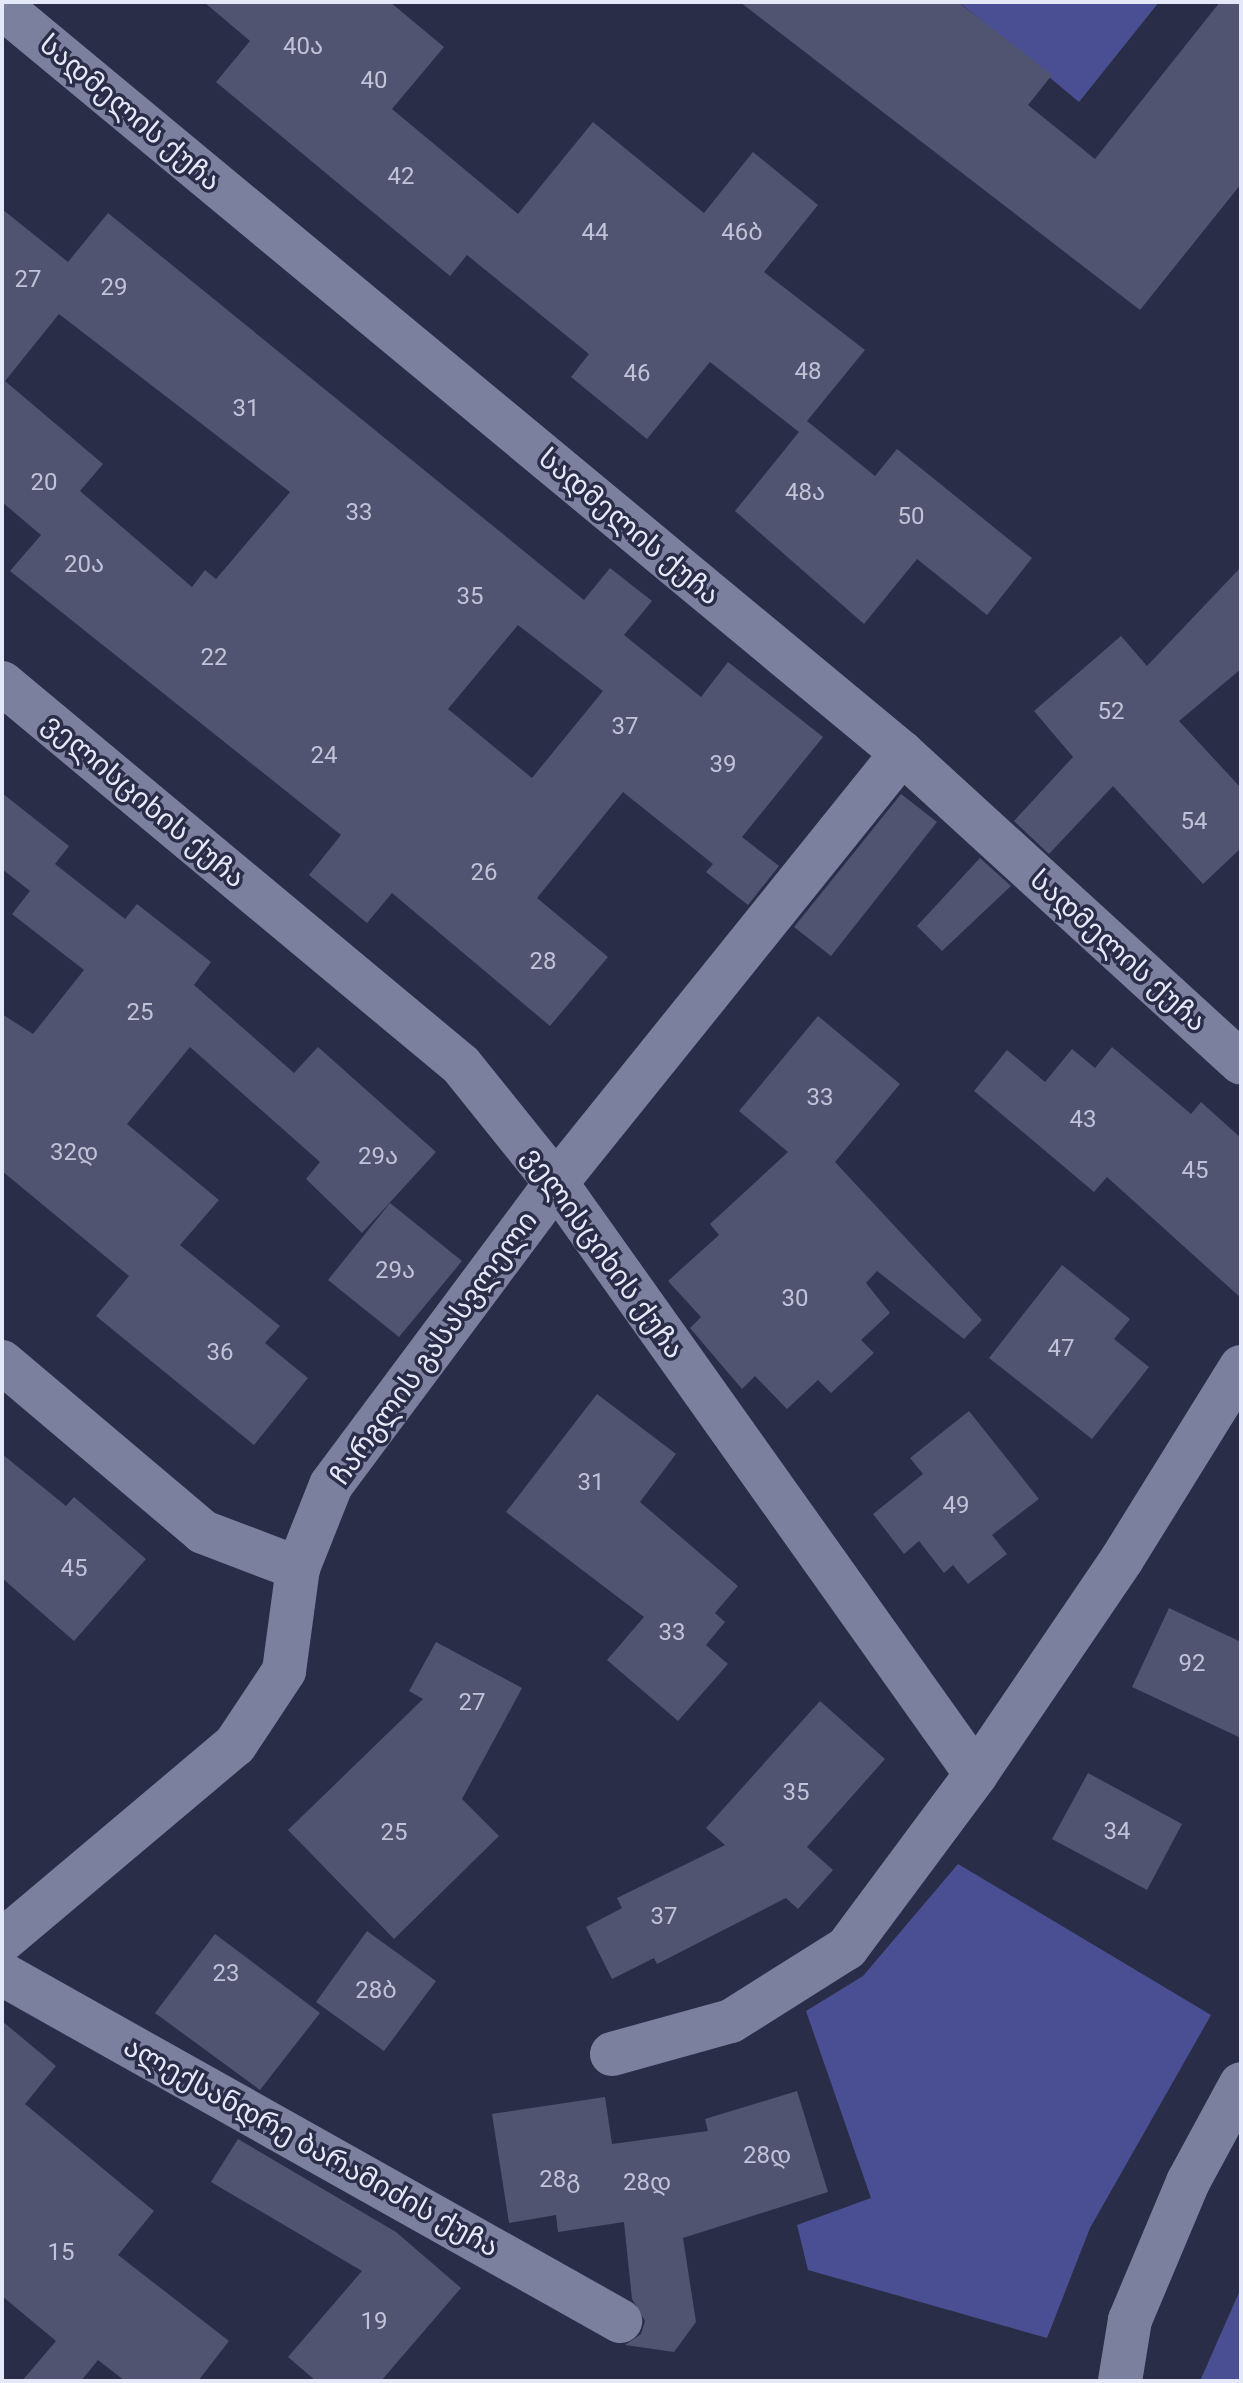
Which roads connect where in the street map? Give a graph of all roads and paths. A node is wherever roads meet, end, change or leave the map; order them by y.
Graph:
1 (2, 7) edge
2 (2, 683) edge
3 (902, 753) junction
4 (1241, 1063) edge
5 (556, 1183) junction
6 (2, 1362) edge
7 (1241, 1367) edge
8 (298, 1568) junction
9 (976, 1774) junction
10 (2, 1941) edge
11 (2, 1974) edge
12 (612, 2054) dead end
13 (1241, 2084) edge
14 (620, 2321) dead end
15 (1120, 2381) edge

1 - 3 street, სადმელის ქუჩა
2 - 5 street, ველისციხის ქუჩა
3 - 4 street, სადმელის ქუჩა
3 - 5 street, ჩარგლის გასასვლელი
5 - 8 street, ჩარგლის გასასვლელი
5 - 9 street, ველისციხის ქუჩა
6 - 8 street
7 - 9 street
8 - 10 street, ჩარგლის გასასვლელი
9 - 12 street
11 - 14 street, ალექსანდრე ბარამიძის ქუჩა
13 - 15 street

